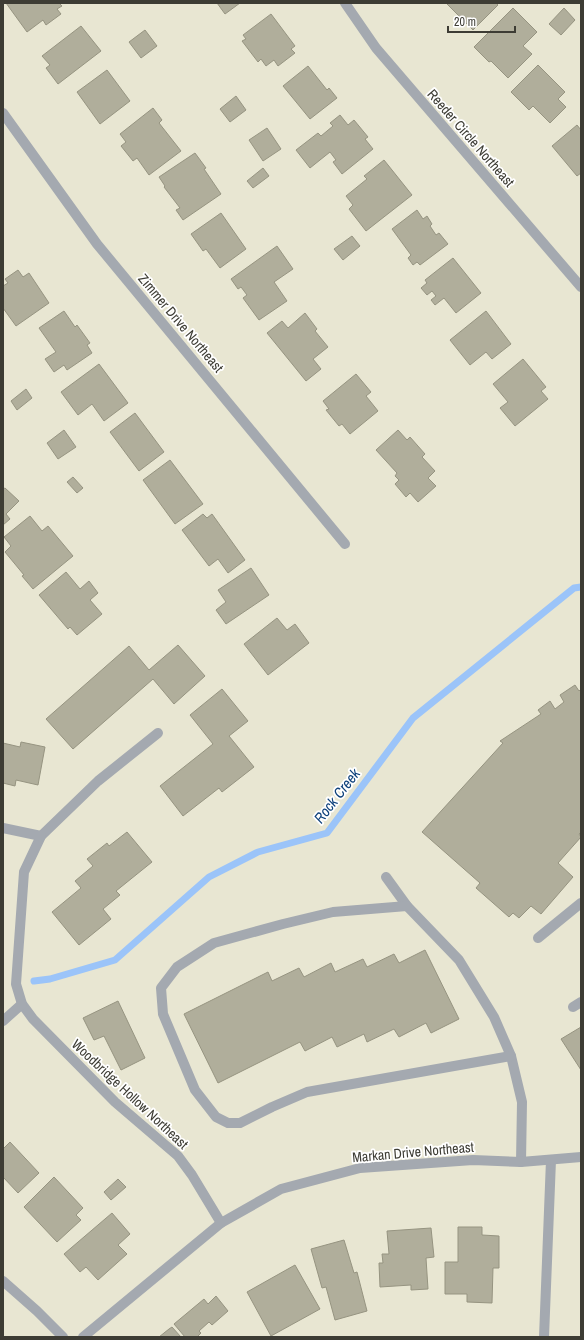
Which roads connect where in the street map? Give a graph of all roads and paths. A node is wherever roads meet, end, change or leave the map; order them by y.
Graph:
1 (345, 3) edge
2 (3, 113) edge
3 (581, 287) edge
4 (345, 544) dead end
5 (158, 733) dead end
6 (3, 828) edge
7 (41, 836) junction
8 (386, 878) dead end
9 (581, 903) edge
10 (407, 906) junction
11 (538, 938) dead end
12 (22, 1004) junction
13 (3, 1021) edge
14 (511, 1056) junction
15 (581, 1157) edge
16 (551, 1160) junction
17 (521, 1162) junction
18 (221, 1223) junction
19 (3, 1281) edge
20 (63, 1337) edge
21 (83, 1337) edge
22 (544, 1337) edge

1 - 3 street, Reeder Circle Northeast
2 - 4 street, Zimmer Drive Northeast
5 - 7 street, Woodbridge Hollow Northeast
6 - 7 street
7 - 12 street, Woodbridge Hollow Northeast
8 - 10 street
9 - 11 street
10 - 14 street
10 - 14 street
12 - 13 street
12 - 18 street, Woodbridge Hollow Northeast
14 - 17 street
15 - 16 street, Markan Drive Northeast
16 - 17 street, Markan Drive Northeast
16 - 22 street
17 - 18 street, Markan Drive Northeast
18 - 21 street, Markan Drive Northeast
19 - 20 street

